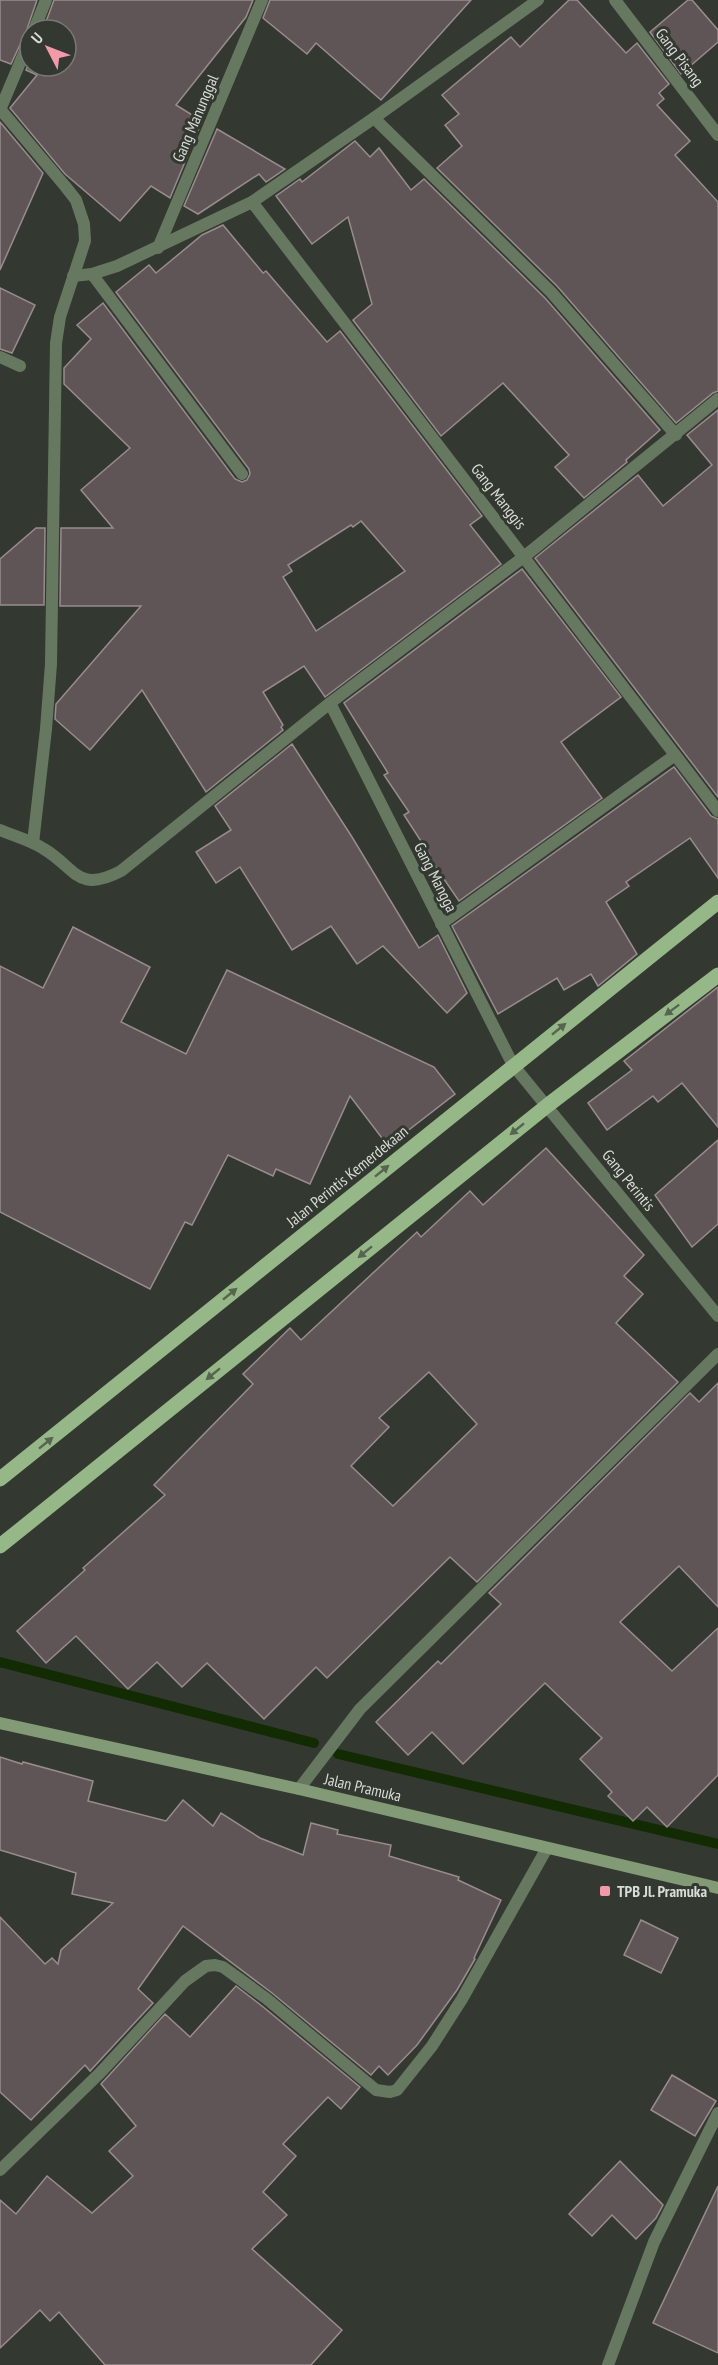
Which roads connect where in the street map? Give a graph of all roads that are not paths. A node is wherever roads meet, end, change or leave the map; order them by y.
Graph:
1 (46, 0) edge
2 (262, 0) edge
3 (538, 0) edge
4 (615, 0) edge
5 (39, 18) edge
6 (18, 67) edge
7 (0, 109) edge
8 (374, 118) junction
9 (718, 135) edge
10 (252, 202) junction
11 (158, 248) junction
12 (92, 274) junction
13 (73, 276) junction
14 (0, 357) edge
15 (20, 366) dead end
16 (718, 399) edge
17 (676, 435) junction
18 (242, 474) dead end
19 (525, 556) junction
20 (330, 703) junction
21 (675, 755) junction
22 (718, 811) edge
23 (0, 830) edge
24 (33, 843) junction
25 (718, 902) edge
26 (441, 924) junction
27 (718, 975) edge
28 (513, 1065) junction
29 (548, 1105) junction
30 (718, 1316) edge
31 (718, 1354) edge
32 (0, 1479) edge
33 (0, 1546) edge
34 (0, 1723) edge
35 (299, 1789) junction
36 (547, 1848) junction
37 (718, 1888) edge
38 (718, 2113) edge
39 (0, 2170) edge
40 (608, 2365) edge

1 - 5 street
2 - 11 street, Gang Manunggal
3 - 8 street
4 - 9 street, Gang Pisang
6 - 7 street
7 - 13 street
8 - 10 street
8 - 17 street
10 - 11 street
10 - 19 street, Gang Manggis
11 - 12 street
12 - 13 street
12 - 18 street
13 - 24 street
14 - 15 street
16 - 17 street
17 - 19 street
19 - 20 street
19 - 21 street, Gang Manggis
20 - 24 street
20 - 26 street, Gang Mangga
21 - 22 street, Gang Manggis
21 - 26 street
23 - 24 street
28 -> 25 main road, Jalan Perintis Kemerdekaan
26 - 28 street, Gang Mangga
27 -> 29 main road
28 - 29 street, Gang Perintis
32 -> 28 main road, Jalan Perintis Kemerdekaan
29 - 30 street, Gang Perintis
29 -> 33 main road
31 - 35 street
34 - 35 main road, Jalan Pramuka
35 - 36 main road, Jalan Pramuka
36 - 37 main road, Jalan Pramuka
36 - 39 street
38 - 40 street

